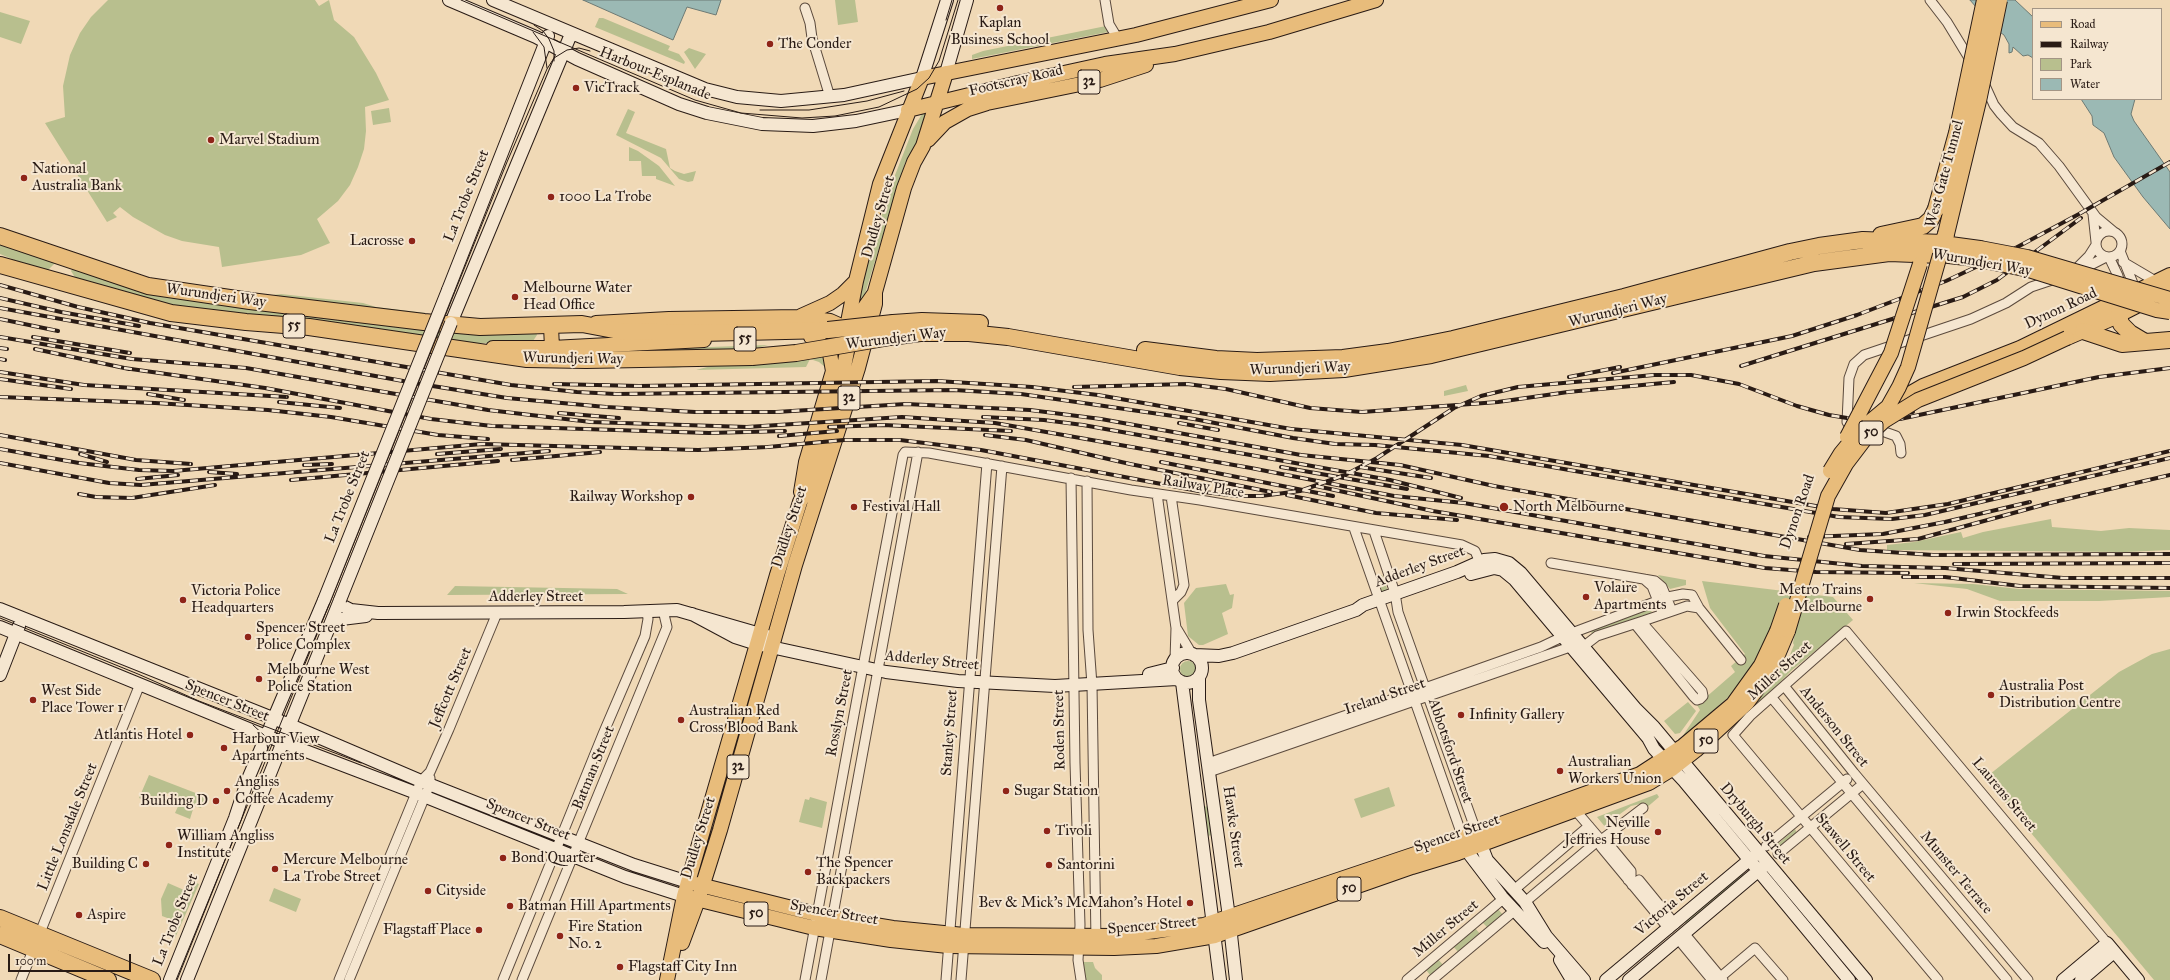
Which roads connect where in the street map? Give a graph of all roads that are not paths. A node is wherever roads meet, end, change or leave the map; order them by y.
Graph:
1 (449, 0) edge
2 (493, 0) edge
3 (947, 0) edge
4 (967, 0) edge
5 (1105, 0) edge
6 (1271, 0) edge
7 (1376, 0) edge
8 (1930, 0) edge
9 (1985, 0) edge
10 (1998, 0) edge
11 (805, 8) dead end
12 (552, 25) junction
13 (571, 34) junction
14 (1118, 39) junction
15 (546, 42) junction
16 (563, 52) junction
17 (1175, 54) junction
18 (946, 73) junction
19 (922, 78) junction
20 (830, 97) junction
21 (937, 102) junction
22 (908, 110) junction
23 (923, 146) junction
24 (1936, 209) junction
25 (2093, 214) junction
26 (2114, 232) junction
27 (0, 236) edge
28 (1854, 241) junction
29 (2096, 244) junction
30 (1925, 248) junction
31 (1942, 249) junction
32 (2120, 251) junction
33 (2107, 257) junction
34 (71, 259) junction
35 (2124, 262) junction
36 (0, 265) edge
37 (2066, 275) junction
38 (2170, 276) edge
39 (55, 279) junction
40 (856, 281) junction
41 (2157, 282) junction
42 (2170, 289) edge
43 (875, 292) junction
44 (2138, 298) junction
45 (2170, 299) edge
46 (2120, 307) junction
47 (2170, 312) edge
48 (798, 317) junction
49 (2170, 318) edge
50 (582, 324) junction
51 (551, 326) junction
52 (847, 327) junction
53 (2083, 331) junction
54 (2065, 333) junction
55 (811, 336) junction
56 (2170, 340) edge
57 (416, 341) junction
58 (2145, 342) junction
59 (552, 348) junction
60 (862, 353) junction
61 (1890, 405) junction
62 (1850, 427) dead end
63 (1882, 431) dead end
64 (1865, 439) junction
65 (905, 452) joint
66 (918, 452) junction
67 (1901, 453) dead end
68 (987, 464) junction
69 (1002, 466) junction
70 (1829, 473) junction
71 (1071, 478) junction
72 (1087, 481) junction
73 (1157, 494) junction
74 (1171, 496) junction
75 (800, 502) junction
76 (1354, 528) junction
77 (1374, 531) junction
78 (1550, 563) dead end
79 (1497, 564) joint
80 (1482, 566) junction
81 (1644, 579) junction
82 (1396, 596) junction
83 (1668, 598) junction
84 (1173, 600) junction
85 (1658, 601) junction
86 (340, 602) junction
87 (1380, 602) junction
88 (1699, 608) junction
89 (663, 610) junction
90 (5, 611) edge
91 (647, 611) junction
92 (1672, 611) junction
93 (378, 613) junction
94 (498, 613) junction
95 (1663, 614) junction
96 (22, 617) junction
97 (333, 620) junction
98 (1639, 622) junction
99 (1176, 628) junction
100 (1783, 631) junction
101 (1846, 631) joint
102 (1, 632) edge
103 (16, 634) junction
104 (1567, 635) junction
105 (758, 639) junction
106 (773, 643) junction
107 (1584, 646) junction
108 (1570, 647) junction
109 (1193, 655) junction
110 (1219, 656) junction
111 (1741, 660) dead end
112 (864, 665) junction
113 (147, 667) junction
114 (878, 667) junction
115 (1177, 672) junction
116 (1200, 674) junction
117 (0, 675) edge
118 (968, 678) junction
119 (985, 680) junction
120 (1073, 682) junction
121 (1091, 682) junction
122 (140, 684) junction
123 (1785, 687) junction
124 (1426, 692) junction
125 (1615, 692) junction
126 (1415, 697) junction
127 (1772, 698) junction
128 (1803, 710) junction
129 (275, 718) junction
130 (1791, 720) junction
131 (290, 725) junction
132 (1734, 733) joint
133 (267, 736) junction
134 (282, 742) junction
135 (593, 759) junction
136 (1673, 760) junction
137 (610, 766) junction
138 (1209, 767) junction
139 (1194, 773) junction
140 (1854, 774) junction
141 (427, 779) junction
142 (1843, 783) junction
143 (1862, 784) junction
144 (580, 793) junction
145 (1851, 793) junction
146 (420, 794) junction
147 (1876, 799) junction
148 (596, 800) junction
149 (1643, 808) dead end
150 (1864, 809) junction
151 (1576, 811) junction
152 (1801, 817) junction
153 (570, 819) junction
154 (1532, 820) junction
155 (529, 823) junction
156 (585, 825) junction
157 (1589, 826) junction
158 (1810, 828) junction
159 (563, 836) junction
160 (524, 837) junction
161 (1600, 839) junction
162 (1472, 841) junction
163 (578, 842) junction
164 (1912, 842) junction
165 (1762, 849) junction
166 (557, 850) junction
167 (1900, 852) junction
168 (1778, 854) dead end
169 (573, 856) junction
170 (1749, 861) junction
171 (1767, 863) junction
172 (1222, 866) junction
173 (1206, 868) junction
174 (645, 869) junction
175 (1758, 871) junction
176 (1494, 876) junction
177 (688, 882) junction
178 (640, 883) junction
179 (702, 886) junction
180 (1514, 890) junction
181 (749, 896) junction
182 (691, 898) junction
183 (1503, 899) junction
184 (1525, 902) junction
185 (746, 912) junction
186 (1514, 912) junction
187 (817, 914) junction
188 (1096, 916) junction
189 (1080, 917) junction
190 (0, 918) edge
191 (528, 919) junction
192 (831, 924) junction
193 (1230, 924) junction
194 (544, 925) junction
195 (1672, 926) junction
196 (814, 928) junction
197 (1214, 929) junction
198 (1014, 934) junction
199 (0, 936) edge
200 (1681, 936) junction
201 (1829, 936) junction
202 (949, 940) junction
203 (964, 941) junction
204 (1079, 942) junction
205 (1096, 942) junction
206 (36, 943) junction
207 (1819, 944) junction
208 (1015, 948) junction
209 (2111, 948) junction
210 (1554, 949) junction
211 (514, 954) junction
212 (1634, 957) junction
213 (530, 960) junction
214 (1643, 968) junction
215 (1718, 979) edge
216 (21, 980) edge
217 (108, 980) edge
218 (152, 980) edge
219 (170, 980) edge
220 (187, 980) edge
221 (339, 980) edge
222 (348, 980) edge
223 (503, 980) edge
224 (522, 980) edge
225 (667, 980) edge
226 (805, 980) edge
227 (821, 980) edge
228 (946, 980) edge
229 (961, 980) edge
230 (1081, 980) edge
231 (1220, 980) edge
232 (1236, 980) edge
233 (1407, 980) edge
234 (1432, 980) edge
235 (1572, 980) edge
236 (1584, 980) edge
237 (1606, 980) edge
238 (1629, 980) edge
239 (1783, 980) edge
240 (1849, 980) edge
241 (1866, 980) edge
242 (1938, 980) edge
243 (2007, 980) edge
244 (2028, 980) edge
245 (2062, 980) edge
246 (2081, 980) edge
247 (2138, 980) edge

1 - 15 street, Harbour Esplanade
2 - 12 street, Harbour Esplanade
3 - 19 street
4 - 18 street
5 - 14 street
6 - 14 main road, Footscray Road
7 - 17 main road, Footscray Road / 32
8 - 25 street
9 - 24 highway, West Gate Tunnel, bridge
10 - 31 highway, West Gate Tunnel, bridge
11 - 20 street
12 - 13 street, Harbour Esplanade
12 - 15 street, La Trobe Street
13 - 16 street, La Trobe Street
13 - 20 street, Harbour Esplanade
14 - 18 main road, Footscray Road
15 - 16 street, Harbour Esplanade
15 - 129 street, La Trobe Street, bridge
16 - 22 street, Harbour Esplanade
16 - 86 street, La Trobe Street, bridge
17 - 21 main road, Footscray Road
17 - 23 main road, Footscray Road / 32
18 - 19 main road, Footscray Road
18 - 21 main road, Dudley Street
19 - 20 street, Harbour Esplanade
19 - 22 main road, 32
21 - 22 main road, Footscray Road
21 - 23 main road, Dudley Street
22 - 40 main road, Dudley Street / 32
23 - 43 main road, Dudley Street / 32
24 - 28 highway
24 - 30 highway, West Gate Tunnel
25 - 26 street
25 - 29 street
26 - 29 street
26 - 32 street
27 - 34 highway, Wurundjeri Way / 55
28 - 30 highway, Wurundjeri Way
28 - 50 highway, Wurundjeri Way, bridge
29 - 33 street
29 - 37 street
30 - 31 highway, Wurundjeri Way
30 - 57 highway, Wurundjeri Way, bridge
30 - 70 main road, West Gate Tunnel, bridge
31 - 45 main road, Wurundjeri Way, bridge
31 - 47 main road, Wurundjeri Way, bridge
31 - 61 main road, West Gate Tunnel, bridge
32 - 33 street
32 - 35 street
33 - 37 street
33 - 46 street
34 - 39 highway
34 - 51 highway, Wurundjeri Way / 55
35 - 41 street
35 - 44 street
36 - 39 highway, Wurundjeri Way / 55
37 - 62 street
38 - 41 main road, Dynon Road / 50
39 - 57 highway, Wurundjeri Way / 55
40 - 48 main road
40 - 52 main road, Dudley Street / 32
41 - 44 main road, Dynon Road / 50
42 - 44 main road, Dynon Road / 50
43 - 52 main road
43 - 60 main road, Dudley Street / 32
44 - 46 main road, Dynon Road / 50
44 - 49 street
46 - 53 main road, Dynon Road / 50
46 - 54 main road, Dynon Road / 50
46 - 58 highway
48 - 50 main road, Wurundjeri Way / 55
48 - 52 main road, 55
50 - 51 highway, Wurundjeri Way / 55
51 - 59 main road
52 - 55 main road, Wurundjeri Way
52 - 60 main road
52 - 75 main road, Dudley Street / 32
53 - 54 main road, Dynon Road / 50
53 - 58 highway
54 - 61 main road, Dynon Road / 50
54 - 64 main road, Dynon Road / 50, bridge
55 - 59 main road, Wurundjeri Way / 55
55 - 75 main road
56 - 58 highway
57 - 59 main road, Wurundjeri Way / 55
60 - 106 main road, Dudley Street / 32
61 - 64 main road, West Gate Tunnel, bridge
61 - 70 main road, Dynon Road / 50, bridge
63 - 67 street
64 - 100 main road, Dynon Road / 50, bridge
65 - 66 street, Railway Place
65 - 112 street, Rosslyn Street
66 - 68 street, Railway Place
66 - 114 street, Rosslyn Street
68 - 69 street, Railway Place
68 - 118 street, Stanley Street
69 - 71 street, Railway Place
69 - 119 street, Stanley Street
70 - 100 main road, Dynon Road / 50, bridge
71 - 72 street, Railway Place
71 - 120 street, Roden Street
72 - 73 street, Railway Place
72 - 121 street
73 - 74 street, Railway Place
73 - 84 street, Hawke Street
74 - 76 street, Railway Place
74 - 84 street
75 - 105 main road, Dudley Street / 32
76 - 77 street, Railway Place
76 - 87 street, Abbotsford Street
77 - 80 street, Railway Place
77 - 82 street, Abbotsford Street
78 - 81 street
79 - 80 street, Adderley Street
79 - 104 street, Dryburgh Street
80 - 82 street, Adderley Street
81 - 83 street
81 - 85 street
82 - 87 street, Adderley Street
82 - 124 street, Abbotsford Street
83 - 85 street, Ireland Street
83 - 88 street, Ireland Street
83 - 92 street
84 - 99 street, Hawke Street
85 - 95 street
85 - 104 street, Ireland Street
86 - 93 street, Adderley Street
86 - 97 street, La Trobe Street
87 - 110 street, Adderley Street
87 - 126 street, Abbotsford Street
88 - 92 street
88 - 111 street
89 - 91 street, Adderley Street
89 - 105 street, Adderley Street
89 - 137 street, Batman Street
90 - 96 street, Spencer Street / 50
90 - 102 street
91 - 94 street, Adderley Street
91 - 135 street, Batman Street
92 - 95 street
93 - 94 street, Adderley Street
93 - 97 street, Adderley Street
94 - 141 street, Jeffcott Street
95 - 98 street
96 - 103 street
96 - 113 street, Spencer Street / 50
97 - 131 street, La Trobe Street
98 - 98 street
98 - 107 street
99 - 109 street, Hawke Street
99 - 115 street, Hawke Street
100 - 136 main road, Dynon Road / 50
101 - 123 street, Miller Street
101 - 209 street, Laurens Street
102 - 103 street, Spencer Street / 50
103 - 117 street
103 - 122 street, Spencer Street / 50
104 - 107 street, Dryburgh Street
104 - 108 street, Dryburgh Street
104 - 124 street, Ireland Street
105 - 106 street, Adderley Street
105 - 177 main road, Dudley Street / 32
106 - 112 street, Adderley Street
106 - 179 main road, Dudley Street / 32
107 - 125 street, Dryburgh Street
108 - 124 street, Ireland Street
108 - 125 street, Dryburgh Street
109 - 110 street, Adderley Street
109 - 115 street
109 - 116 street
110 - 116 street, Adderley Street
112 - 114 street, Adderley Street
112 - 187 street, Rosslyn Street
113 - 122 street
113 - 129 street, Spencer Street / 50
114 - 118 street, Adderley Street
114 - 192 street, Rosslyn Street
115 - 116 street
115 - 121 street, Adderley Street
115 - 139 street, Hawke Street
116 - 138 street, Hawke Street
118 - 119 street, Adderley Street
118 - 202 street, Stanley Street
119 - 120 street, Adderley Street
119 - 203 street, Stanley Street
120 - 121 street, Adderley Street
120 - 189 street, Roden Street
121 - 188 street
122 - 133 street, Spencer Street / 50
122 - 206 street, Little Lonsdale Street
123 - 127 street, Miller Street
123 - 128 street, Anderson Street
124 - 126 street, Ireland Street
124 - 162 street, Abbotsford Street
125 - 136 street, Dryburgh Street
126 - 138 street, Ireland Street
126 - 162 street, Abbotsford Street
127 - 130 street, Anderson Street
127 - 132 street, Miller Street
128 - 130 street
128 - 140 street, Anderson Street
129 - 131 street, Spencer Street / 50
129 - 133 street, La Trobe Street
130 - 142 street, Anderson Street
131 - 134 street, La Trobe Street
131 - 141 street, Spencer Street / 50
132 - 152 street, Stawell Street
133 - 134 street, Spencer Street / 50
133 - 219 street, La Trobe Street
134 - 146 street, Spencer Street / 50
134 - 220 street, La Trobe Street
135 - 137 street
135 - 144 street, Batman Street
136 - 151 main road, Spencer Street / 50
136 - 154 main road, Spencer Street / 50
136 - 165 street, Dryburgh Street
136 - 170 street, Dryburgh Street
137 - 148 street, Batman Street
138 - 139 street
138 - 172 street, Hawke Street
139 - 173 street, Hawke Street
140 - 142 street, Victoria Street
140 - 143 street, Anderson Street
141 - 146 street, Jeffcott Street
141 - 155 street, Spencer Street / 50
142 - 145 street, Anderson Street
142 - 152 street, Victoria Street
143 - 145 street
143 - 147 street, Munster Terrace
144 - 148 street
144 - 153 street, Batman Street
145 - 150 street, Munster Terrace
145 - 158 street
146 - 160 street, Spencer Street / 50
146 - 221 street, Jeffcott Street
146 - 222 street, Jeffcott Street
147 - 150 street
147 - 164 street, Munster Terrace
148 - 156 street, Batman Street
149 - 161 street
150 - 167 street, Munster Terrace
151 - 154 main road, Spencer Street / 50
151 - 157 street
152 - 158 street, Stawell Street
152 - 165 street, Victoria Street
153 - 156 street
153 - 159 street, Batman Street
154 - 162 main road, Spencer Street / 50
155 - 159 street, Spencer Street / 50
155 - 160 street
156 - 163 street, Batman Street
157 - 161 street
157 - 180 street
158 - 168 street
158 - 242 street, Stawell Street
159 - 163 street, Spencer Street / 50
159 - 166 street, Batman Street
160 - 166 street, Spencer Street / 50
161 - 184 street
161 - 195 street
162 - 176 street, Abbotsford Street
162 - 193 main road, Spencer Street / 50
163 - 169 street, Batman Street
163 - 174 street, Spencer Street / 50
164 - 167 street
164 - 244 street, Munster Terrace
165 - 170 street, Victoria Street
165 - 171 street, Dryburgh Street
166 - 169 street, Spencer Street / 50
166 - 191 street, Batman Street
167 - 243 street, Munster Terrace
169 - 178 street, Spencer Street / 50
169 - 194 street, Batman Street
170 - 175 street, Dryburgh Street
170 - 195 street, Victoria Street
171 - 175 street, Victoria Street
171 - 201 street, Dryburgh Street
172 - 173 street
172 - 193 street, Hawke Street
173 - 197 street, Hawke Street
174 - 177 street, Spencer Street / 50
174 - 178 street
175 - 200 street, Victoria Street
175 - 207 street, Dryburgh Street
176 - 180 street, Abbotsford Street
176 - 183 street, Abbotsford Street
177 - 179 main road, Spencer Street / 50
177 - 182 main road, Dudley Street / 32
178 - 182 street, Spencer Street / 50
179 - 181 main road, Spencer Street / 50
179 - 182 main road, Dudley Street / 32
180 - 184 street, Abbotsford Street
181 - 185 main road
181 - 187 main road, Spencer Street / 50
182 - 185 main road, Spencer Street / 50
182 - 225 main road, Dudley Street / 32
183 - 186 street, Abbotsford Street
183 - 233 street, Miller Street
184 - 210 street, Abbotsford Street
185 - 196 main road, Spencer Street / 50
186 - 210 street, Abbotsford Street
186 - 234 street, Miller Street
187 - 192 main road, Spencer Street / 50
187 - 196 street, Rosslyn Street
188 - 189 street
188 - 205 street
189 - 204 street, Roden Street
190 - 206 highway
191 - 194 street
191 - 211 street, Batman Street
192 - 196 main road, Spencer Street / 50
192 - 202 main road, Spencer Street / 50
192 - 227 street, Rosslyn Street
193 - 197 main road, Spencer Street / 50
193 - 232 street, Hawke Street
194 - 213 street, Batman Street
195 - 200 street
195 - 212 street, Victoria Street
196 - 226 street, Rosslyn Street
197 - 205 main road, Spencer Street / 50
197 - 231 street, Hawke Street
198 - 203 main road, Spencer Street / 50
198 - 204 main road, Spencer Street / 50
198 - 208 main road
199 - 206 highway
200 - 214 street, Victoria Street
200 - 215 street
201 - 207 street
201 - 241 street, Dryburgh Street
202 - 203 main road, Spencer Street / 50
202 - 228 street, Stanley Street
203 - 208 main road, Spencer Street / 50
203 - 229 street, Stanley Street
204 - 205 main road, Spencer Street / 50
204 - 208 main road, Spencer Street / 50
204 - 230 street, Roden Street
206 - 216 street, Little Lonsdale Street
206 - 217 highway
206 - 218 highway
207 - 240 street, Dryburgh Street
209 - 245 street
209 - 246 street
209 - 247 street, Laurens Street
210 - 235 street, Abbotsford Street
210 - 236 street, Abbotsford Street
211 - 213 street
211 - 223 street, Batman Street
212 - 214 street
212 - 237 street, Victoria Street
213 - 224 street, Batman Street
214 - 238 street, Victoria Street
215 - 239 street

